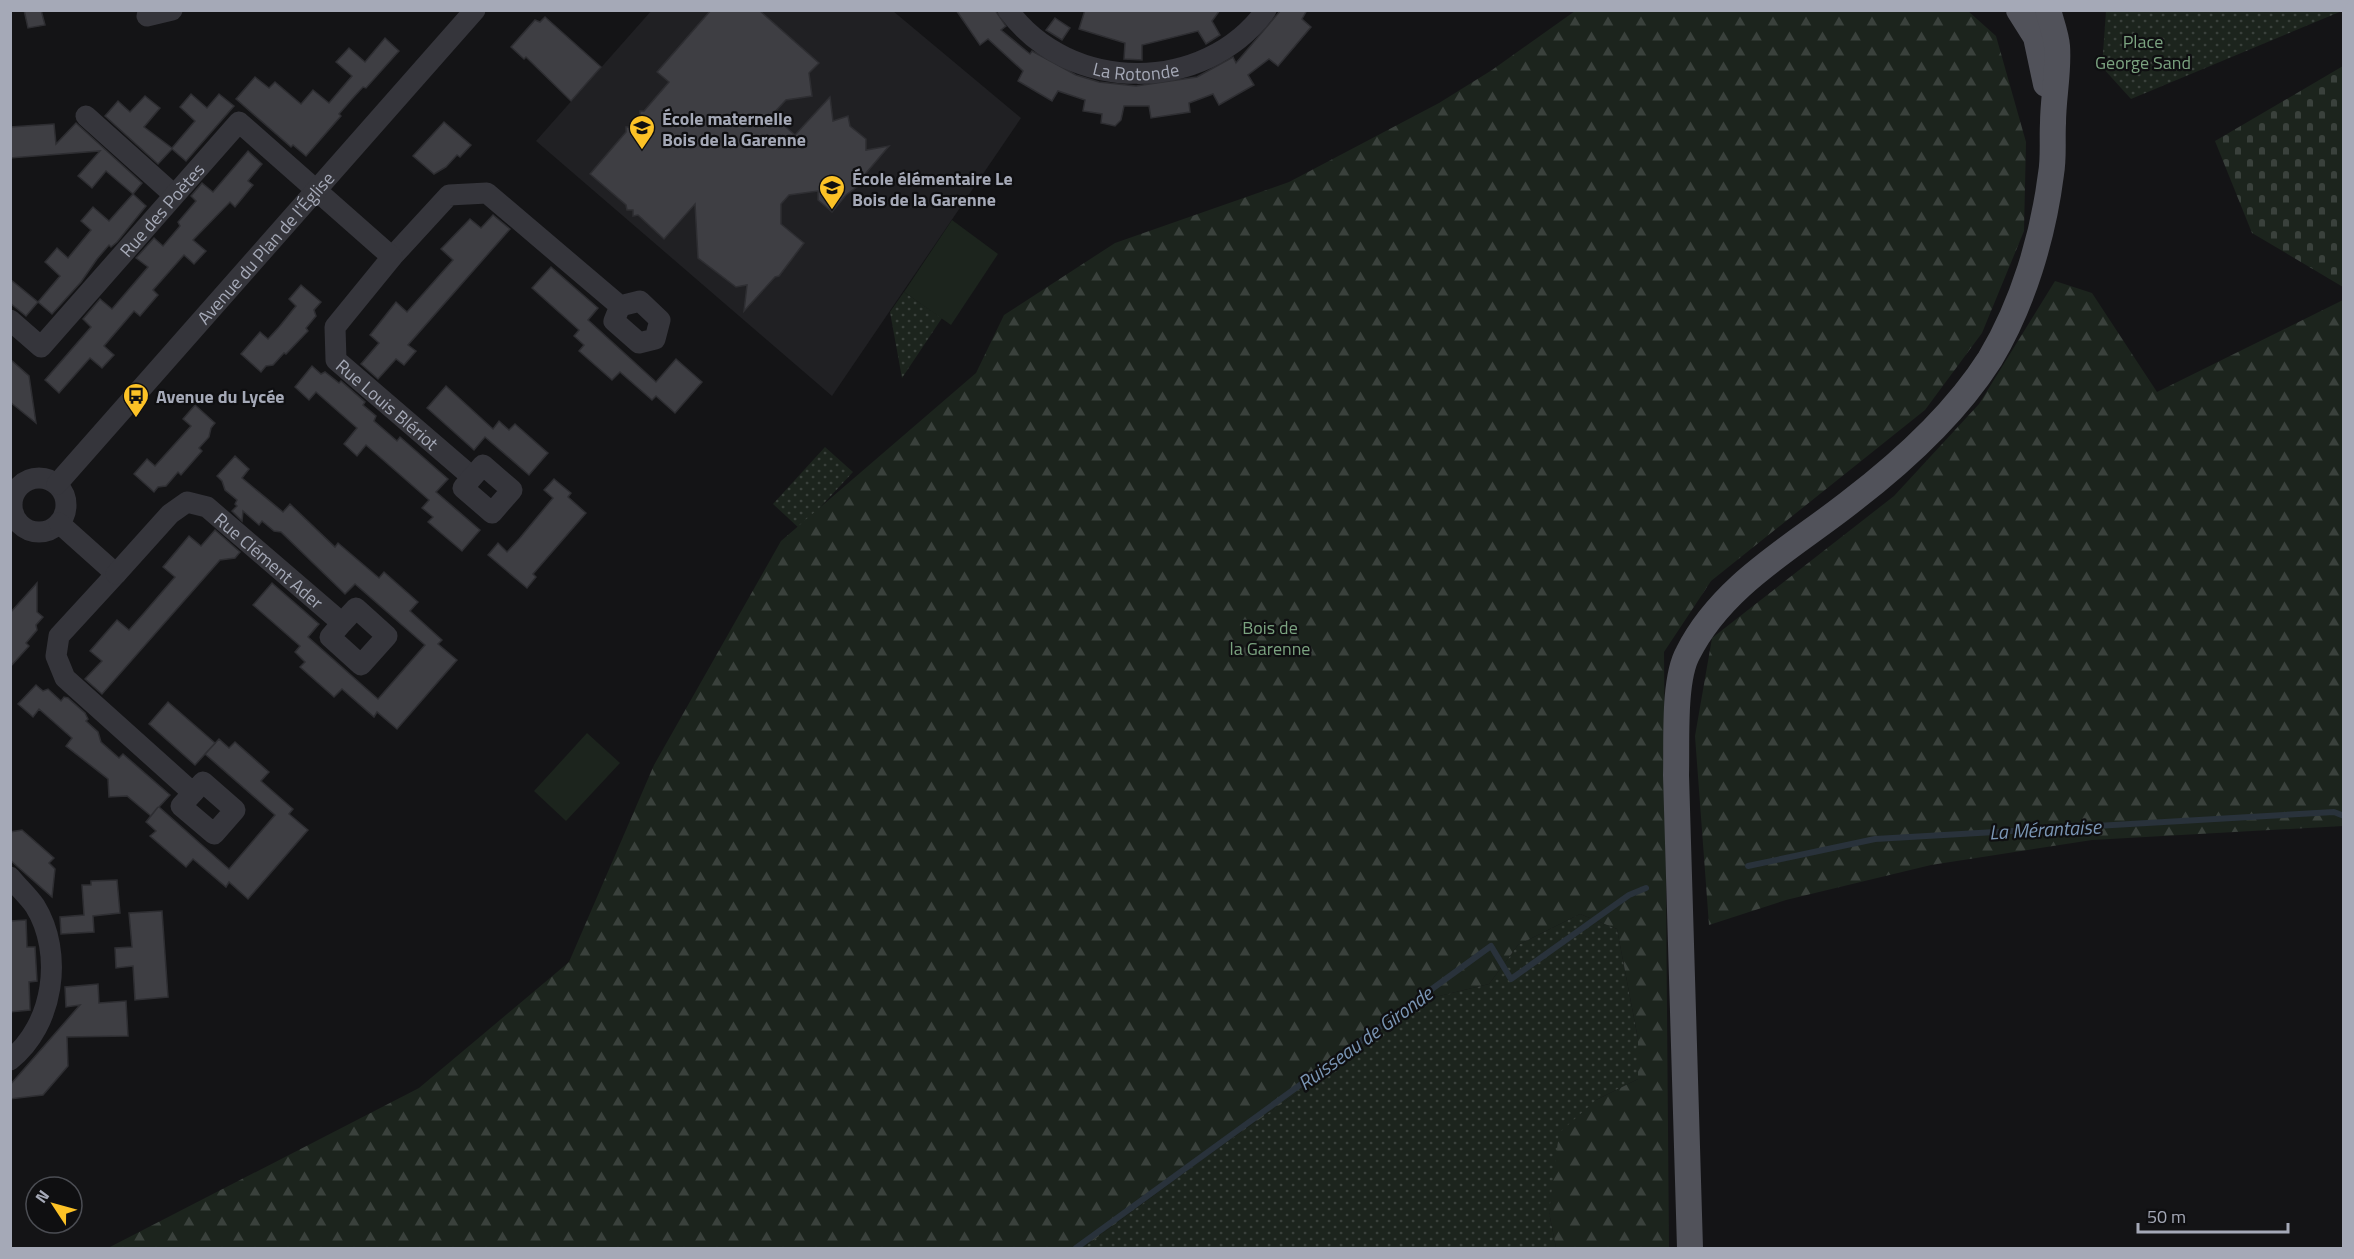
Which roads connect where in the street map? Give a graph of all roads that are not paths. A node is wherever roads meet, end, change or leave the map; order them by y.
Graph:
1 (172, 10) edge
2 (475, 10) edge
3 (1008, 10) edge
4 (1266, 10) edge
5 (2019, 10) edge
6 (2048, 10) edge
7 (147, 16) dead end
8 (2053, 114) junction
9 (86, 116) dead end
10 (318, 191) junction
11 (174, 195) junction
12 (392, 256) junction
13 (620, 306) dead end
14 (10, 320) edge
15 (472, 477) dead end
16 (14, 484) edge
17 (57, 484) junction
18 (59, 523) junction
19 (16, 531) edge
20 (116, 574) junction
21 (342, 623) dead end
22 (192, 793) dead end
23 (10, 878) edge
24 (10, 1060) edge
25 (1690, 1248) edge

1 - 7 street
2 - 10 street, Avenue du Plan de l'Église
3 - 4 street, La Rotonde
5 - 8 main road
6 - 8 main road
8 - 25 main road
9 - 11 street
10 - 11 street, Rue des Poètes
10 - 12 street
10 - 17 street, Avenue du Plan de l'Église
11 - 14 street, Rue des Poètes
12 - 13 street, Rue Louis Blériot
12 - 15 street, Rue Louis Blériot
16 - 17 street
16 - 19 street
17 - 18 street
18 - 19 street
18 - 20 street
20 - 21 street, Rue Clément Ader
20 - 22 street, Rue Clément Ader
23 - 24 street

